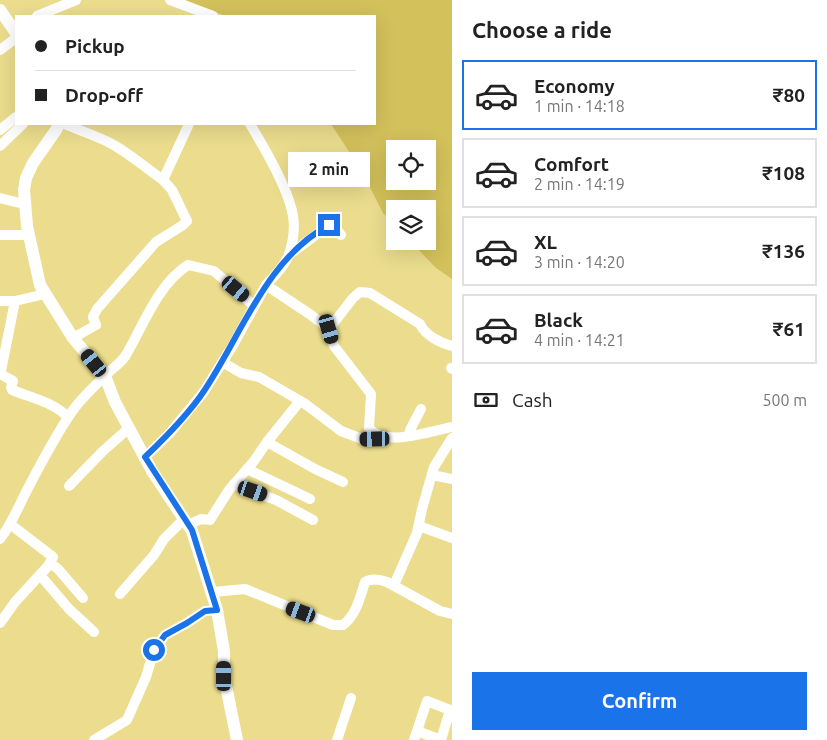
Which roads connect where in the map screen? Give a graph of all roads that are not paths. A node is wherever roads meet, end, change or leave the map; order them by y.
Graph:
1 (76, 0) edge
2 (170, 0) edge
3 (0, 10) edge
4 (39, 15) edge
5 (210, 15) edge
6 (15, 27) edge
7 (15, 39) edge
8 (0, 50) edge
9 (15, 118) edge
10 (22, 125) edge
11 (58, 125) edge
12 (68, 125) edge
13 (189, 125) edge
14 (251, 125) edge
15 (0, 130) edge
16 (0, 146) edge
17 (163, 180) junction
18 (0, 198) edge
19 (24, 204) junction
20 (0, 235) edge
21 (29, 235) junction
22 (341, 235) dead end
23 (289, 255) junction
24 (266, 285) junction
25 (45, 294) junction
26 (0, 301) edge
27 (15, 301) junction
28 (254, 306) junction
29 (329, 329) junction
30 (73, 338) junction
31 (452, 346) edge
32 (222, 362) junction
33 (105, 376) junction
34 (300, 401) junction
35 (421, 409) dead end
36 (68, 417) junction
37 (452, 427) edge
38 (130, 428) junction
39 (414, 435) junction
40 (385, 437) junction
41 (452, 438) edge
42 (267, 442) junction
43 (145, 457) junction
44 (247, 469) junction
45 (432, 475) junction
46 (452, 479) edge
47 (343, 482) dead end
48 (234, 484) junction
49 (69, 486) dead end
50 (310, 499) dead end
51 (313, 520) dead end
52 (186, 522) junction
53 (10, 524) junction
54 (419, 526) junction
55 (452, 538) edge
56 (0, 539) edge
57 (50, 563) junction
58 (40, 575) junction
59 (394, 586) junction
60 (213, 592) junction
61 (120, 594) dead end
62 (83, 598) dead end
63 (217, 610) junction
64 (452, 614) edge
65 (0, 623) edge
66 (94, 632) dead end
67 (350, 698) dead end
68 (94, 740) edge
69 (237, 740) edge
70 (337, 740) edge

1 - 4 street
2 - 5 street
3 - 6 main road
7 - 8 street
9 - 15 street
10 - 16 street
11 - 19 main road
12 - 17 street
13 - 17 street
14 - 23 street
17 - 30 street
18 - 19 street
19 - 21 main road
20 - 21 street
21 - 25 main road
22 - 23 street
23 - 24 street
24 - 28 street
24 - 29 street
25 - 27 street
25 - 30 main road
26 - 27 street
27 - 36 street
28 - 32 street
28 - 33 street
29 - 31 street
29 - 40 street
30 - 33 main road
32 - 34 street
32 - 43 street
33 - 36 street
33 - 38 main road
34 - 40 street
34 - 42 street
35 - 39 street
36 - 53 street
37 - 39 street
38 - 43 main road
38 - 49 street
39 - 40 street
41 - 45 street
42 - 44 street
42 - 47 street
43 - 52 main road
44 - 48 street
44 - 50 street
45 - 46 street
45 - 54 street
48 - 51 street
48 - 52 street
52 - 60 main road
52 - 61 street
53 - 56 street
53 - 57 street
54 - 55 street
54 - 59 street
57 - 58 street
57 - 62 street
58 - 65 street
58 - 66 street
59 - 60 street
59 - 64 street
60 - 63 main road
63 - 68 street
63 - 69 main road
67 - 70 street

